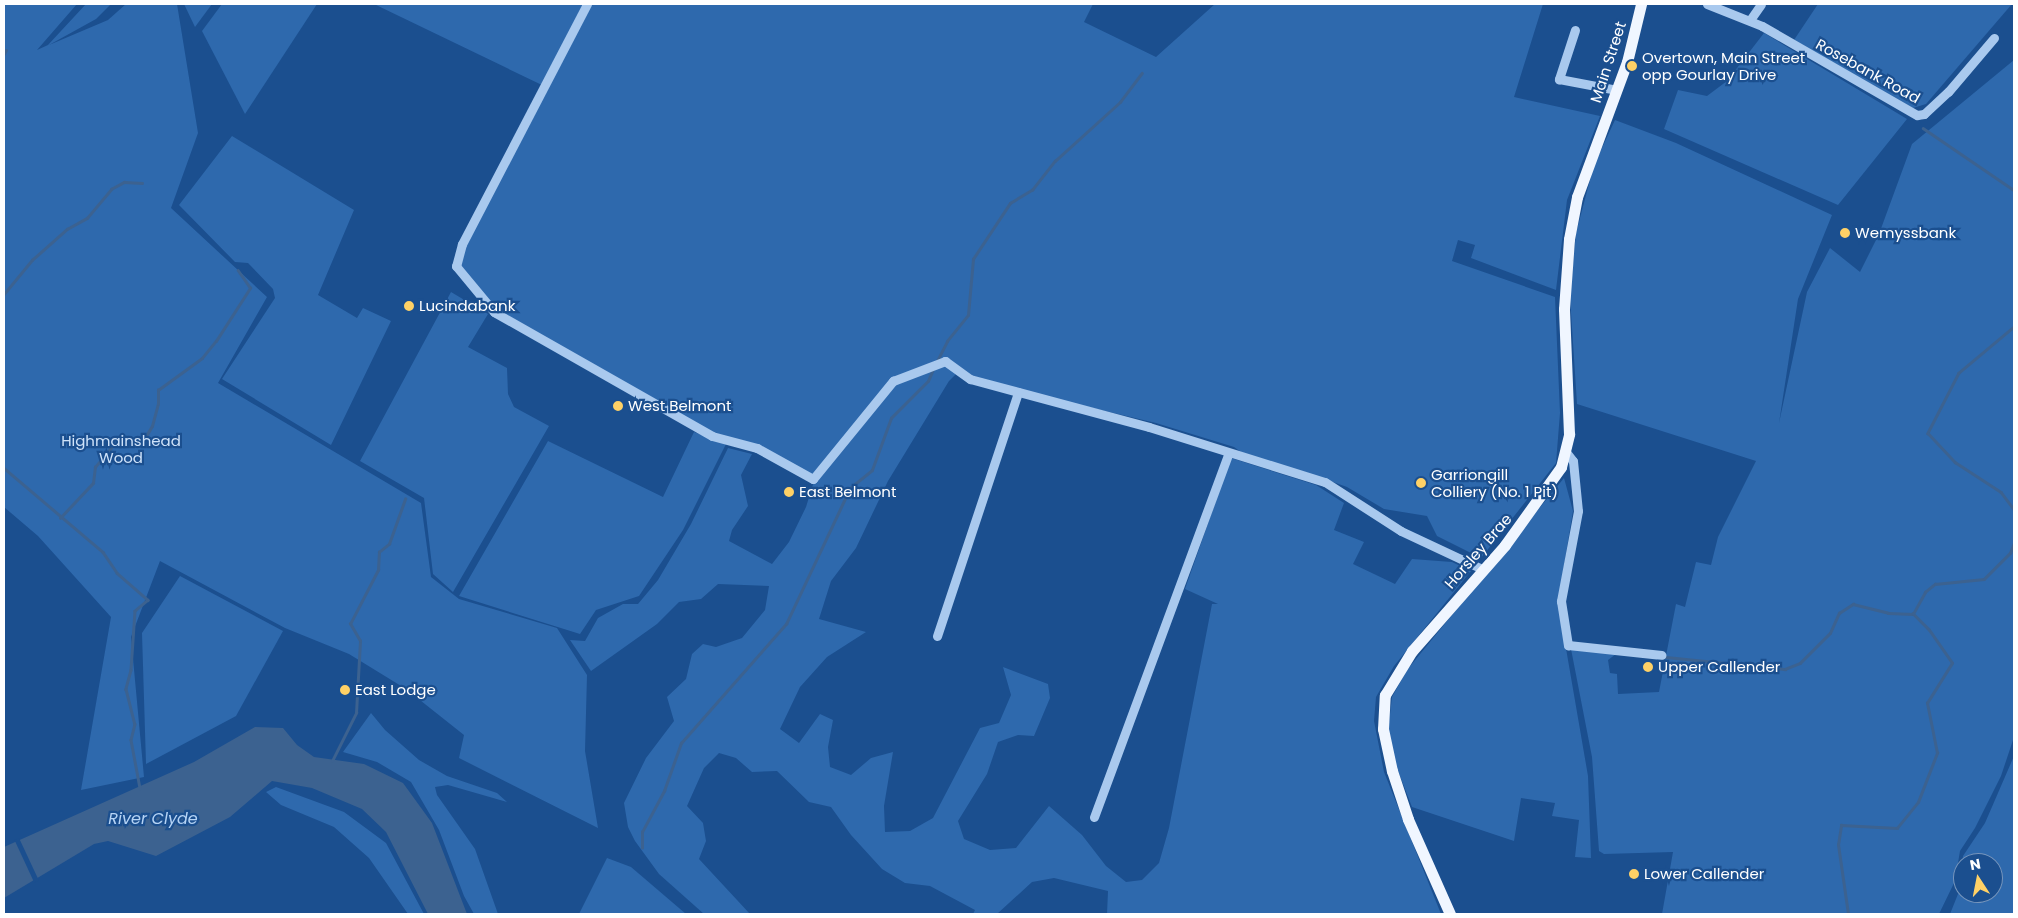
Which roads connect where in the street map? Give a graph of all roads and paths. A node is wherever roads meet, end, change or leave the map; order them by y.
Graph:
1 (587, 4) edge
2 (1641, 4) edge
3 (1707, 4) edge
4 (1761, 4) edge
5 (1750, 20) junction
6 (1575, 30) dead end
7 (1994, 38) dead end
8 (1617, 90) junction
9 (1602, 130) joint
10 (1018, 392) junction
11 (1566, 452) junction
12 (1228, 454) junction
13 (1482, 569) junction
14 (937, 636) dead end
15 (1661, 655) dead end
16 (1094, 817) dead end
17 (1450, 914) edge

1 - 10 street
2 - 8 main road, Main Street
3 - 5 street, Rosebank Road
4 - 5 street
5 - 7 street, Rosebank Road
6 - 8 street
8 - 9 main road, Main Street
9 - 11 main road, Horsley Brae
10 - 12 street
10 - 14 street
11 - 13 main road, Horsley Brae
11 - 15 street
12 - 13 street
12 - 16 street
13 - 17 main road, Horsley Brae

